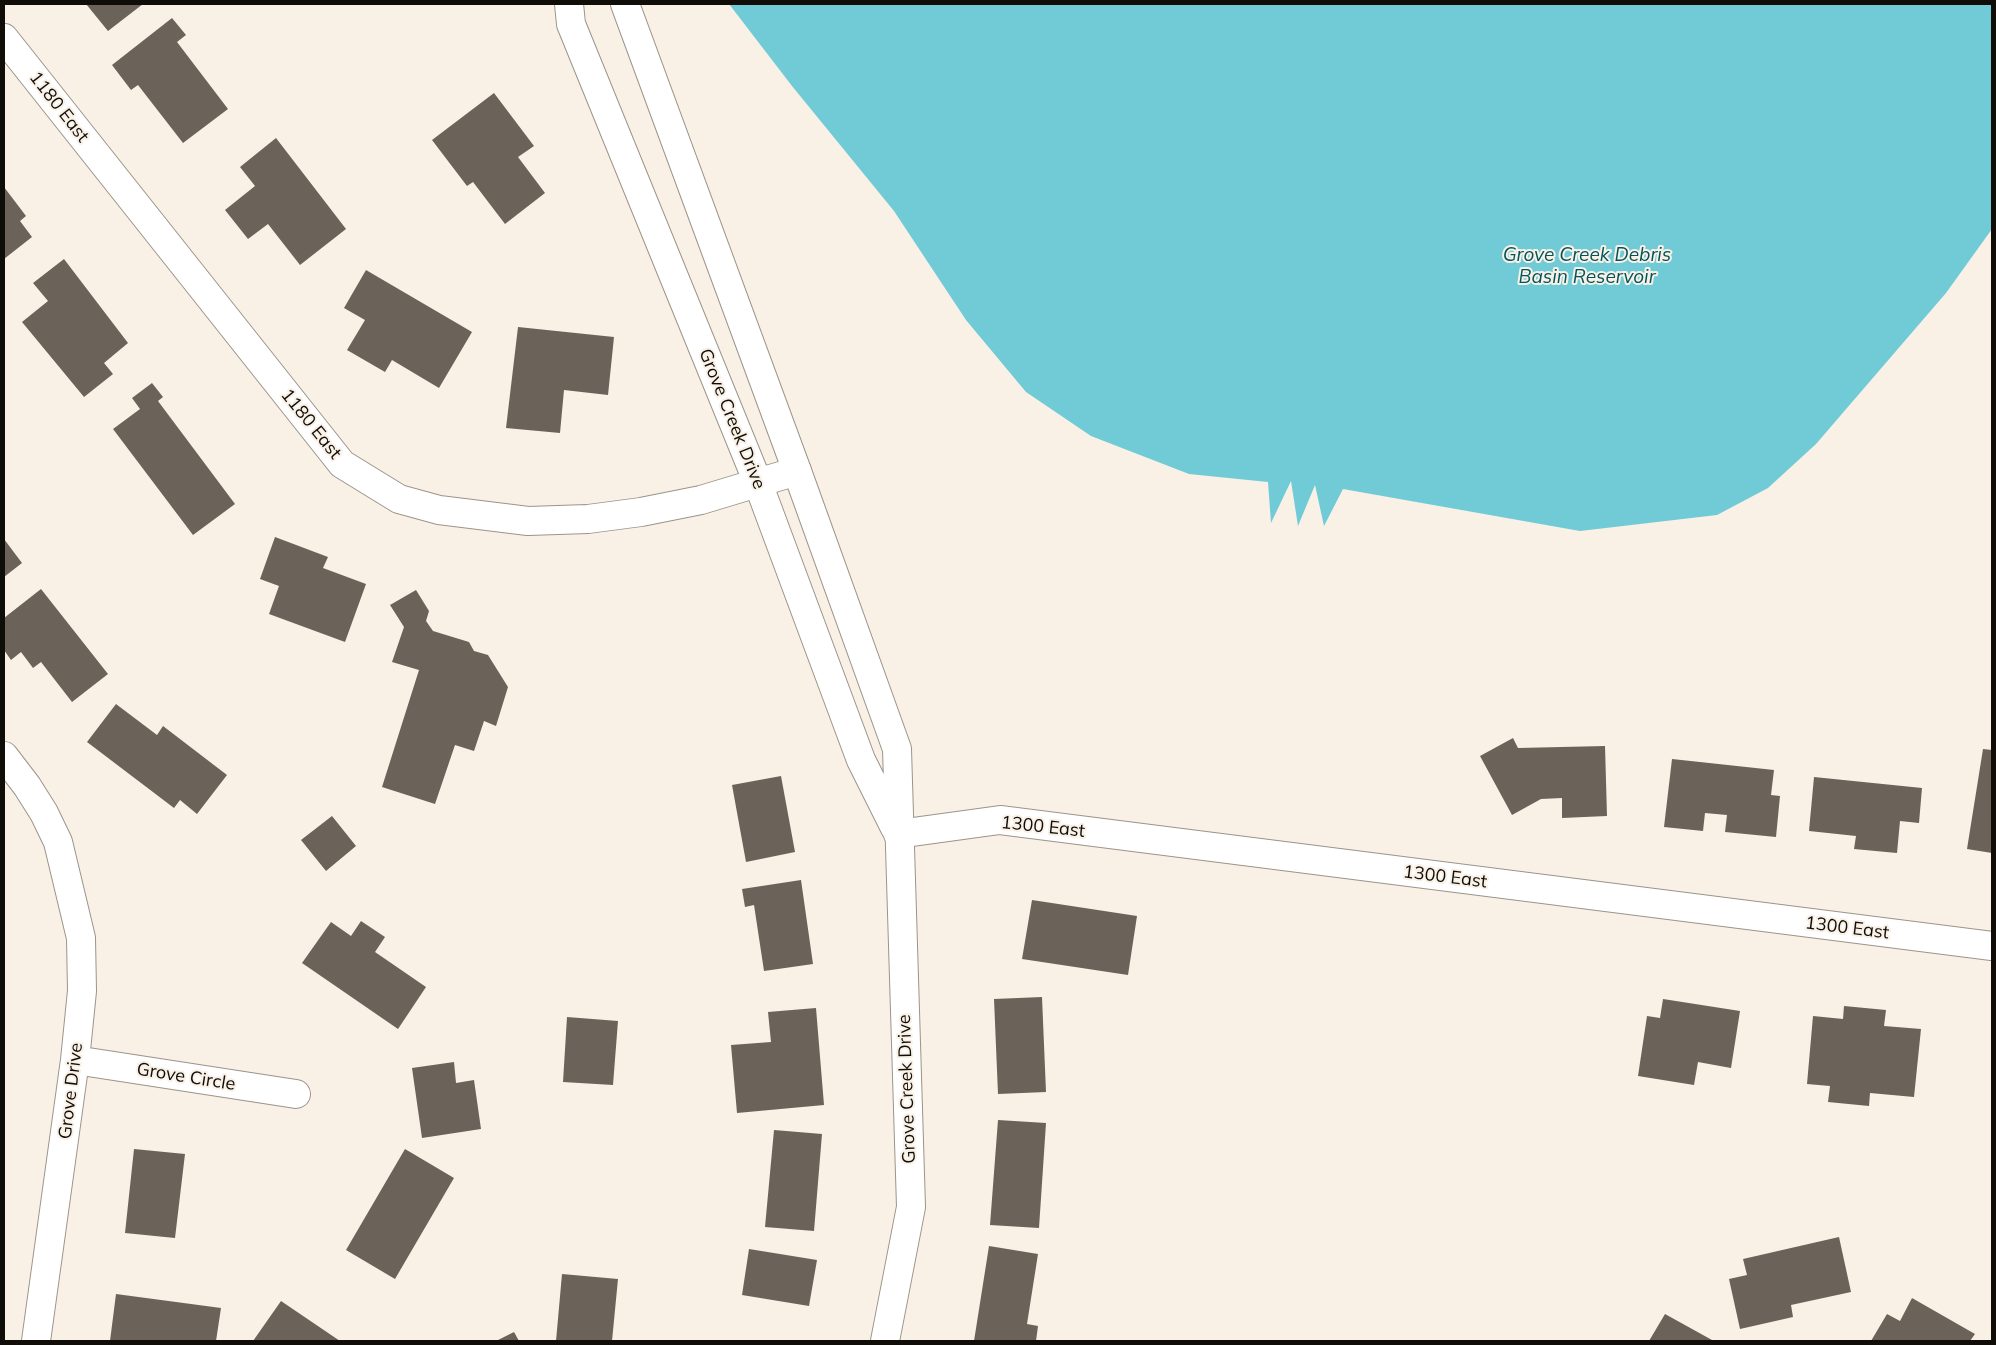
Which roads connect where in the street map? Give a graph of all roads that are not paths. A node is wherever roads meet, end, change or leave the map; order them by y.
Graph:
1 (569, 4) edge
2 (625, 4) edge
3 (4, 38) edge
4 (798, 471) junction
5 (758, 483) junction
6 (4, 756) edge
7 (898, 834) junction
8 (1992, 946) edge
9 (76, 1060) junction
10 (296, 1094) dead end
11 (36, 1341) edge
12 (886, 1341) edge

1 - 5 street, Grove Creek Drive
2 - 4 street, Grove Creek Drive
3 - 5 street, 1180 East
4 - 5 street, 1180 East
4 - 7 street, Grove Creek Drive
5 - 7 street, Grove Creek Drive
6 - 9 street, Grove Drive
7 - 8 street, 1300 East
7 - 12 street, Grove Creek Drive
9 - 10 street, Grove Circle
9 - 11 street, Grove Drive

